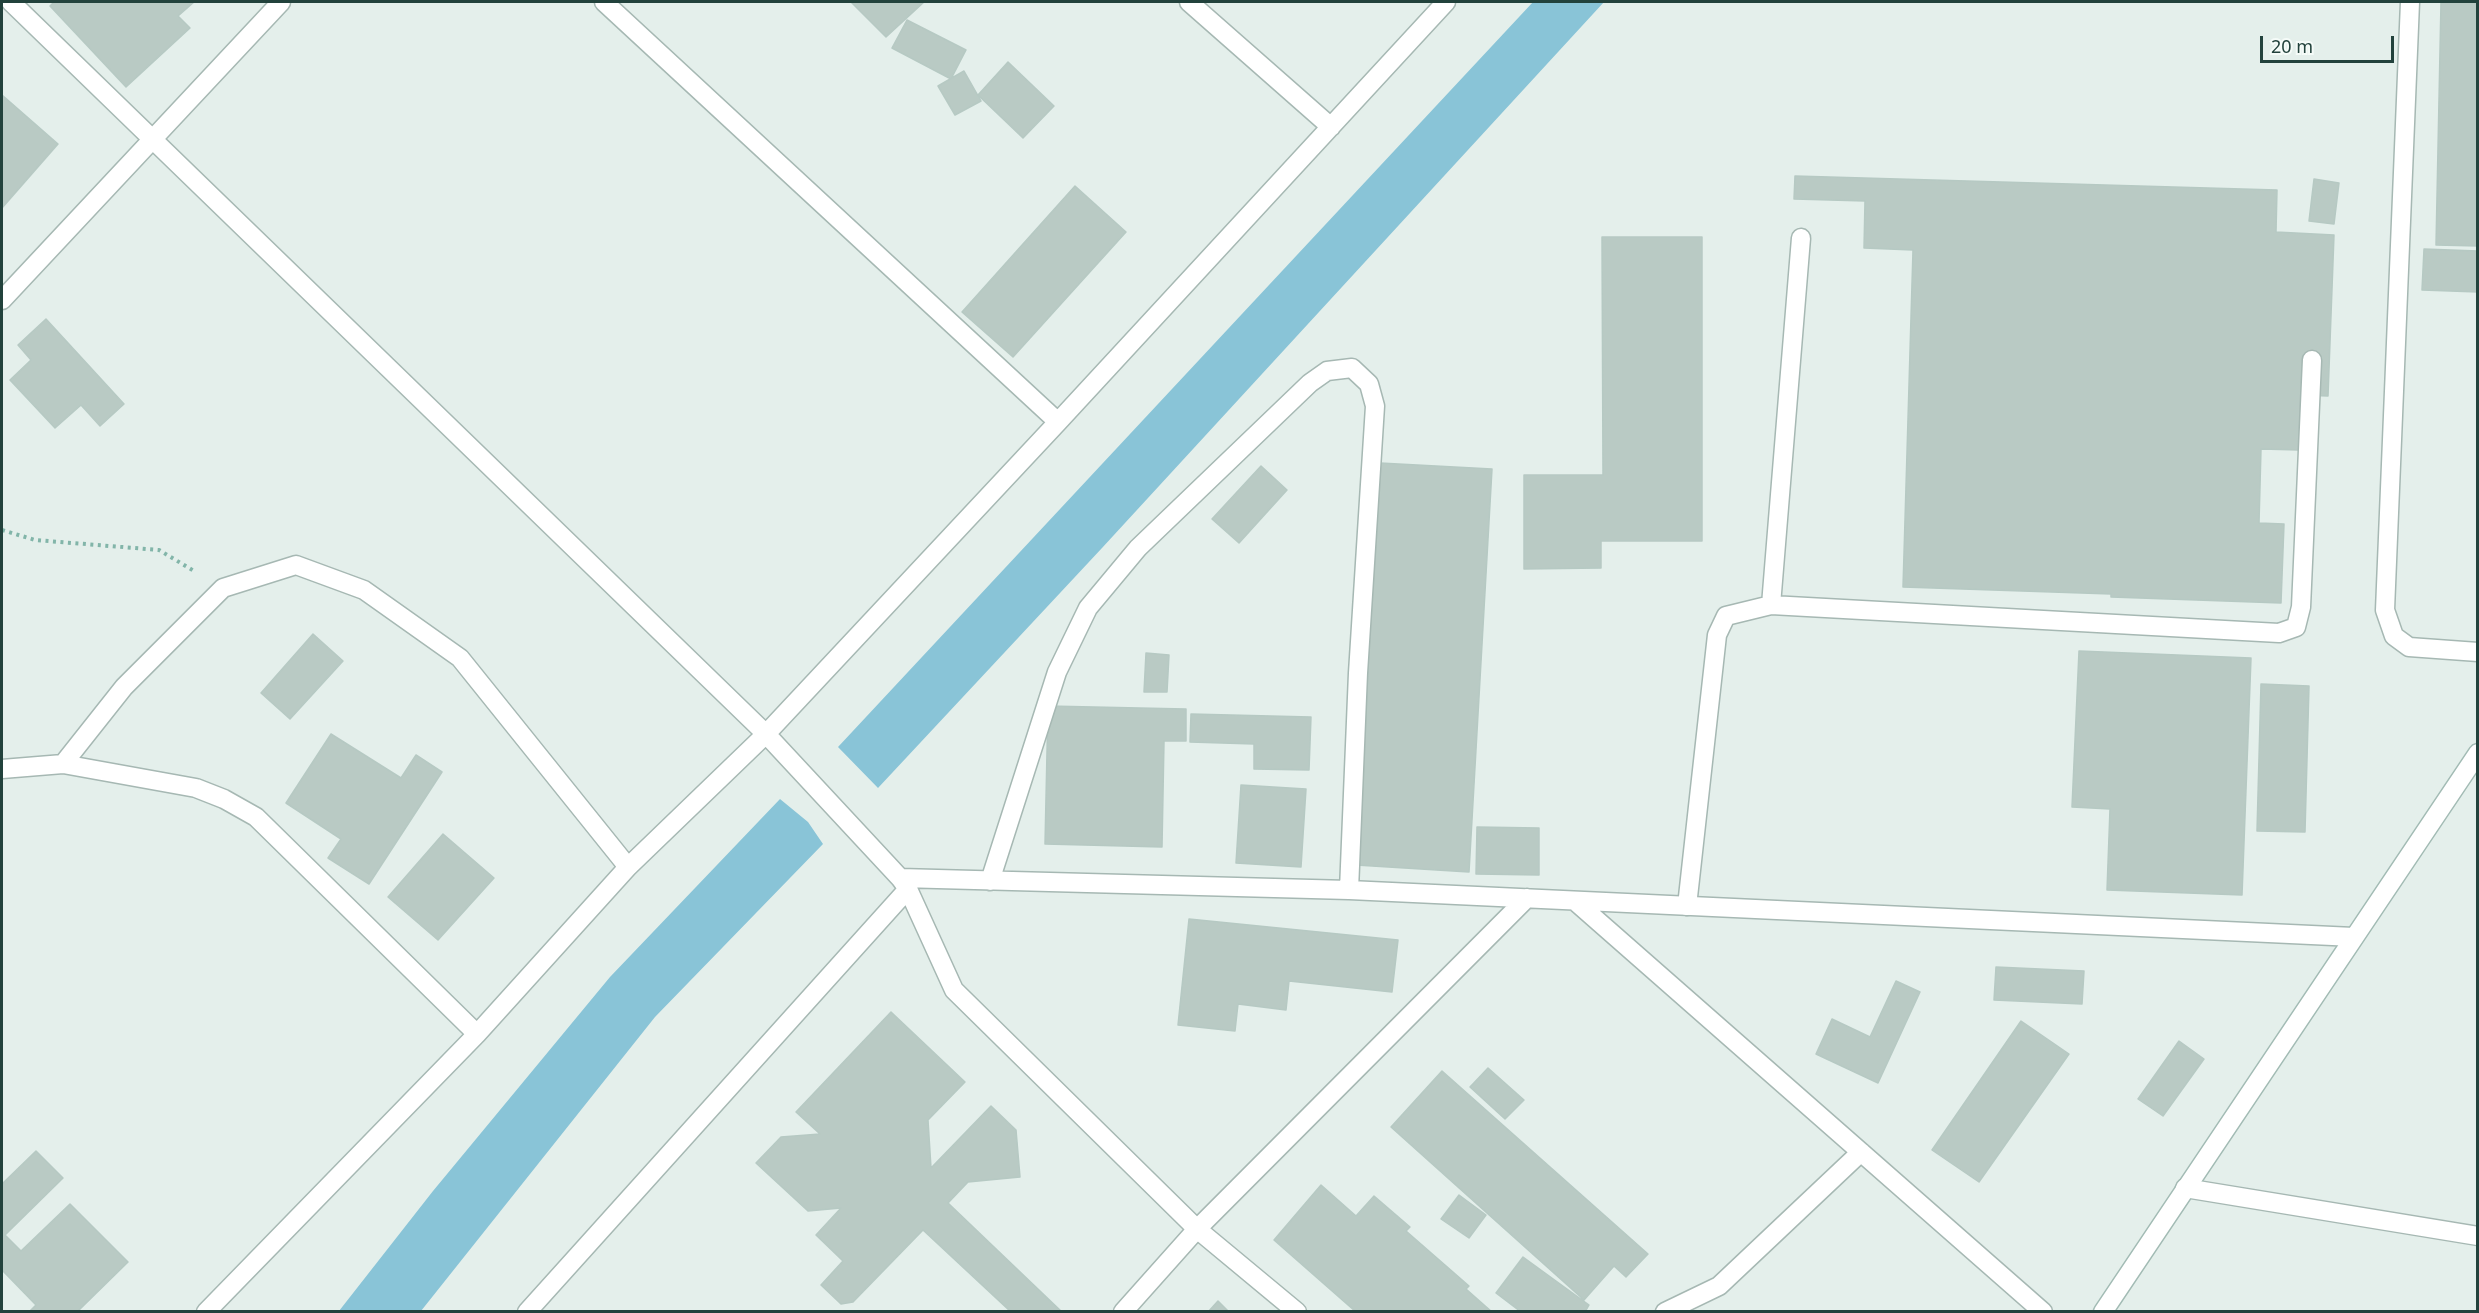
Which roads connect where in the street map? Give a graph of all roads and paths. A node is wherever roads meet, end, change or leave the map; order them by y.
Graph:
1 (11, 2) edge
2 (281, 2) edge
3 (604, 2) edge
4 (1189, 2) edge
5 (1446, 2) edge
6 (2410, 2) edge
7 (1331, 127) junction
8 (153, 141) junction
9 (1801, 237) dead end
10 (2, 300) edge
11 (2312, 360) dead end
12 (1058, 422) junction
13 (2, 530) edge
14 (223, 588) junction
15 (1771, 605) junction
16 (2478, 652) edge
17 (766, 734) junction
18 (2478, 753) edge
19 (63, 764) junction
20 (2, 769) edge
21 (628, 867) junction
22 (990, 881) junction
23 (904, 883) junction
24 (1348, 890) junction
25 (1527, 898) junction
26 (1575, 901) junction
27 (1687, 906) junction
28 (2354, 937) junction
29 (477, 1034) junction
30 (1861, 1152) junction
31 (2185, 1188) junction
32 (1197, 1229) junction
33 (2478, 1236) edge
34 (206, 1311) edge
35 (527, 1311) edge
36 (1124, 1311) edge
37 (1297, 1311) edge
38 (1665, 1311) edge
39 (2043, 1311) edge
40 (2103, 1311) edge

1 - 8 street
2 - 8 street
3 - 12 street
4 - 7 street
5 - 7 street
6 - 16 street
7 - 12 street
8 - 10 street
8 - 17 street
9 - 15 street
11 - 15 street
12 - 17 street
13 - 14 path
14 - 19 street
14 - 21 street
15 - 27 street
17 - 21 street
17 - 23 street
18 - 28 street
19 - 20 street
19 - 29 street
21 - 29 street
22 - 23 street
22 - 24 street
22 - 24 street
23 - 32 street
23 - 35 street
24 - 25 street
25 - 26 street
25 - 32 street
26 - 27 street
26 - 30 street
27 - 28 street
28 - 31 street
29 - 34 street
30 - 38 street
30 - 39 street
31 - 33 street
31 - 40 street
32 - 36 street
32 - 37 street

